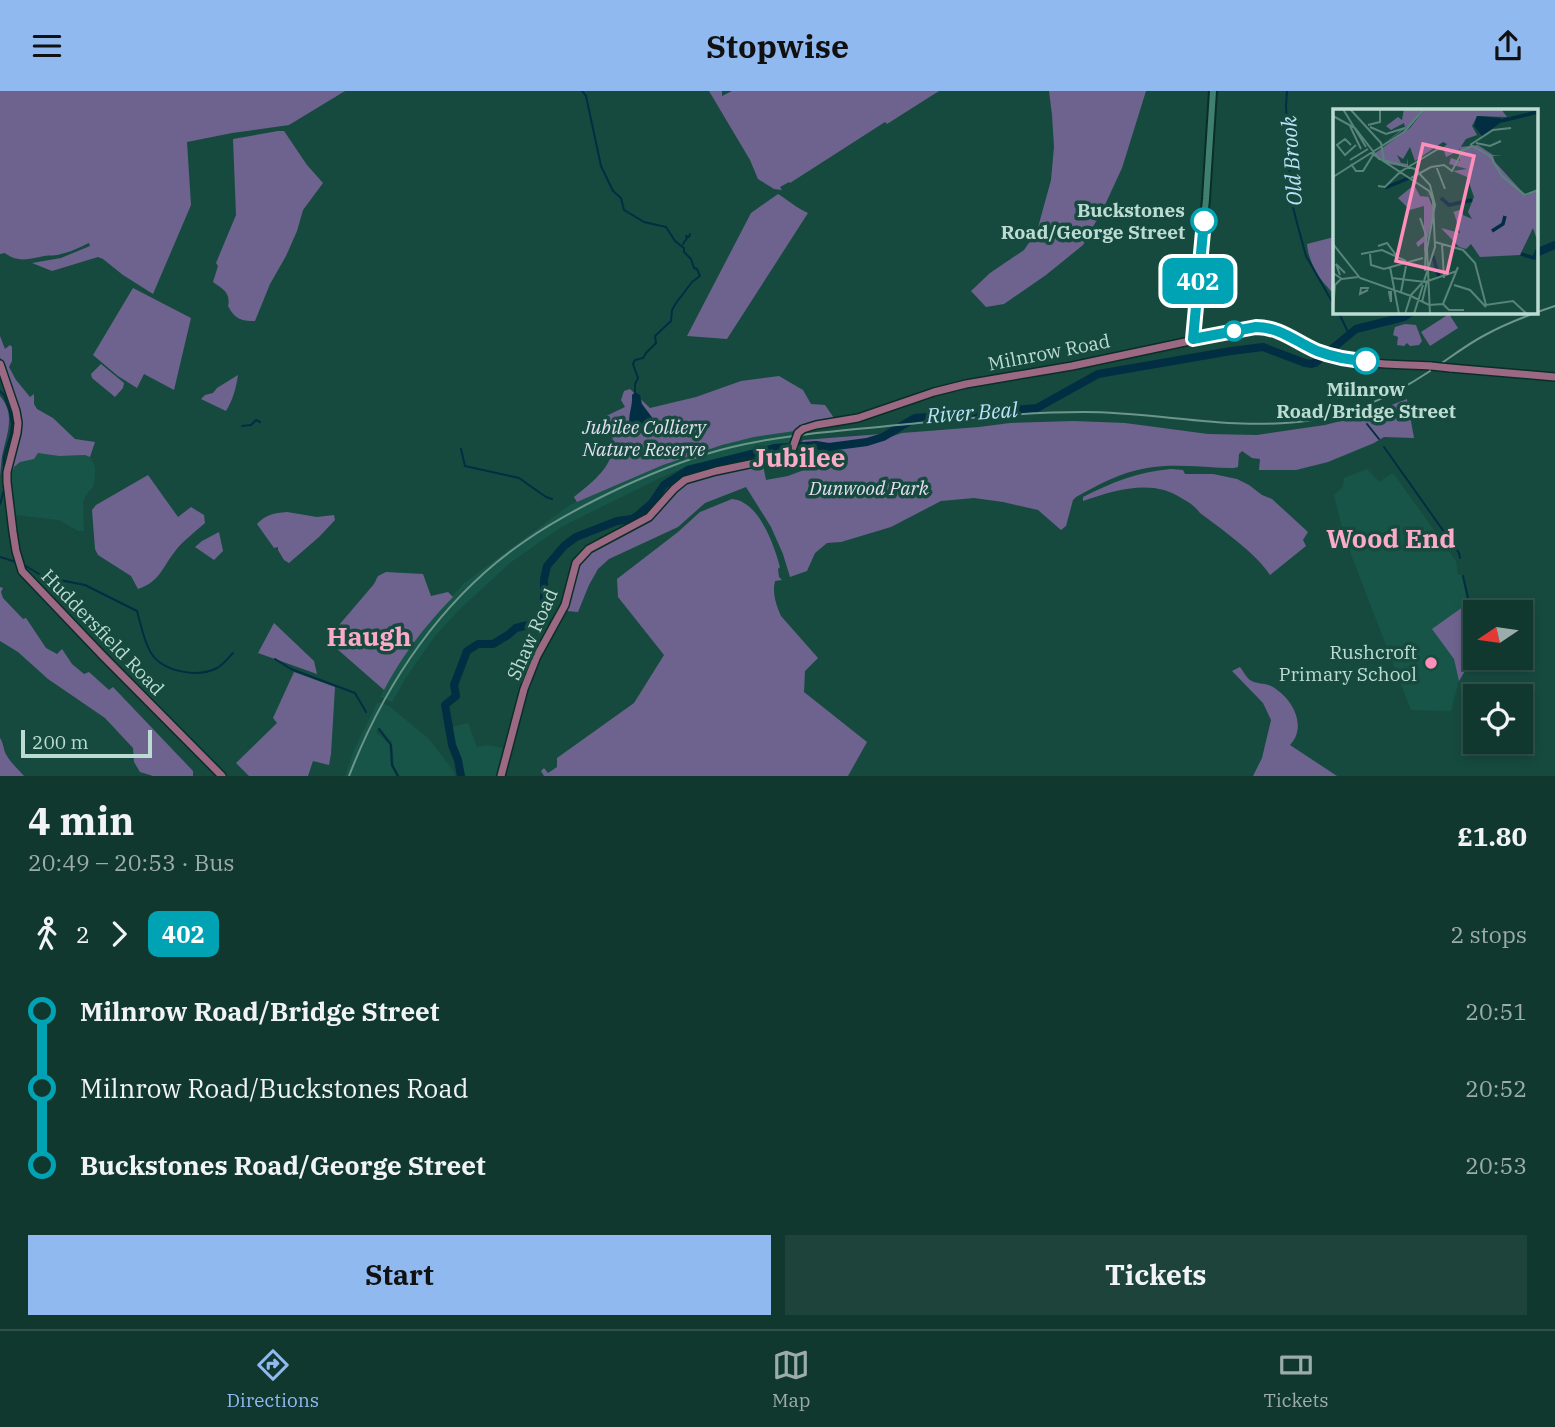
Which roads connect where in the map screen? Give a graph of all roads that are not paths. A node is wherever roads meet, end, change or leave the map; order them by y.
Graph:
1 (1213, 91) edge
2 (1193, 339) junction
3 (0, 365) edge
4 (1555, 377) edge
5 (589, 549) joint
6 (222, 776) edge
7 (501, 776) edge

1 - 2 main road
2 - 4 main road, Milnrow Road, bridge
2 - 5 main road, Milnrow Road, bridge
3 - 6 main road, Huddersfield Road
5 - 7 main road, Shaw Road

